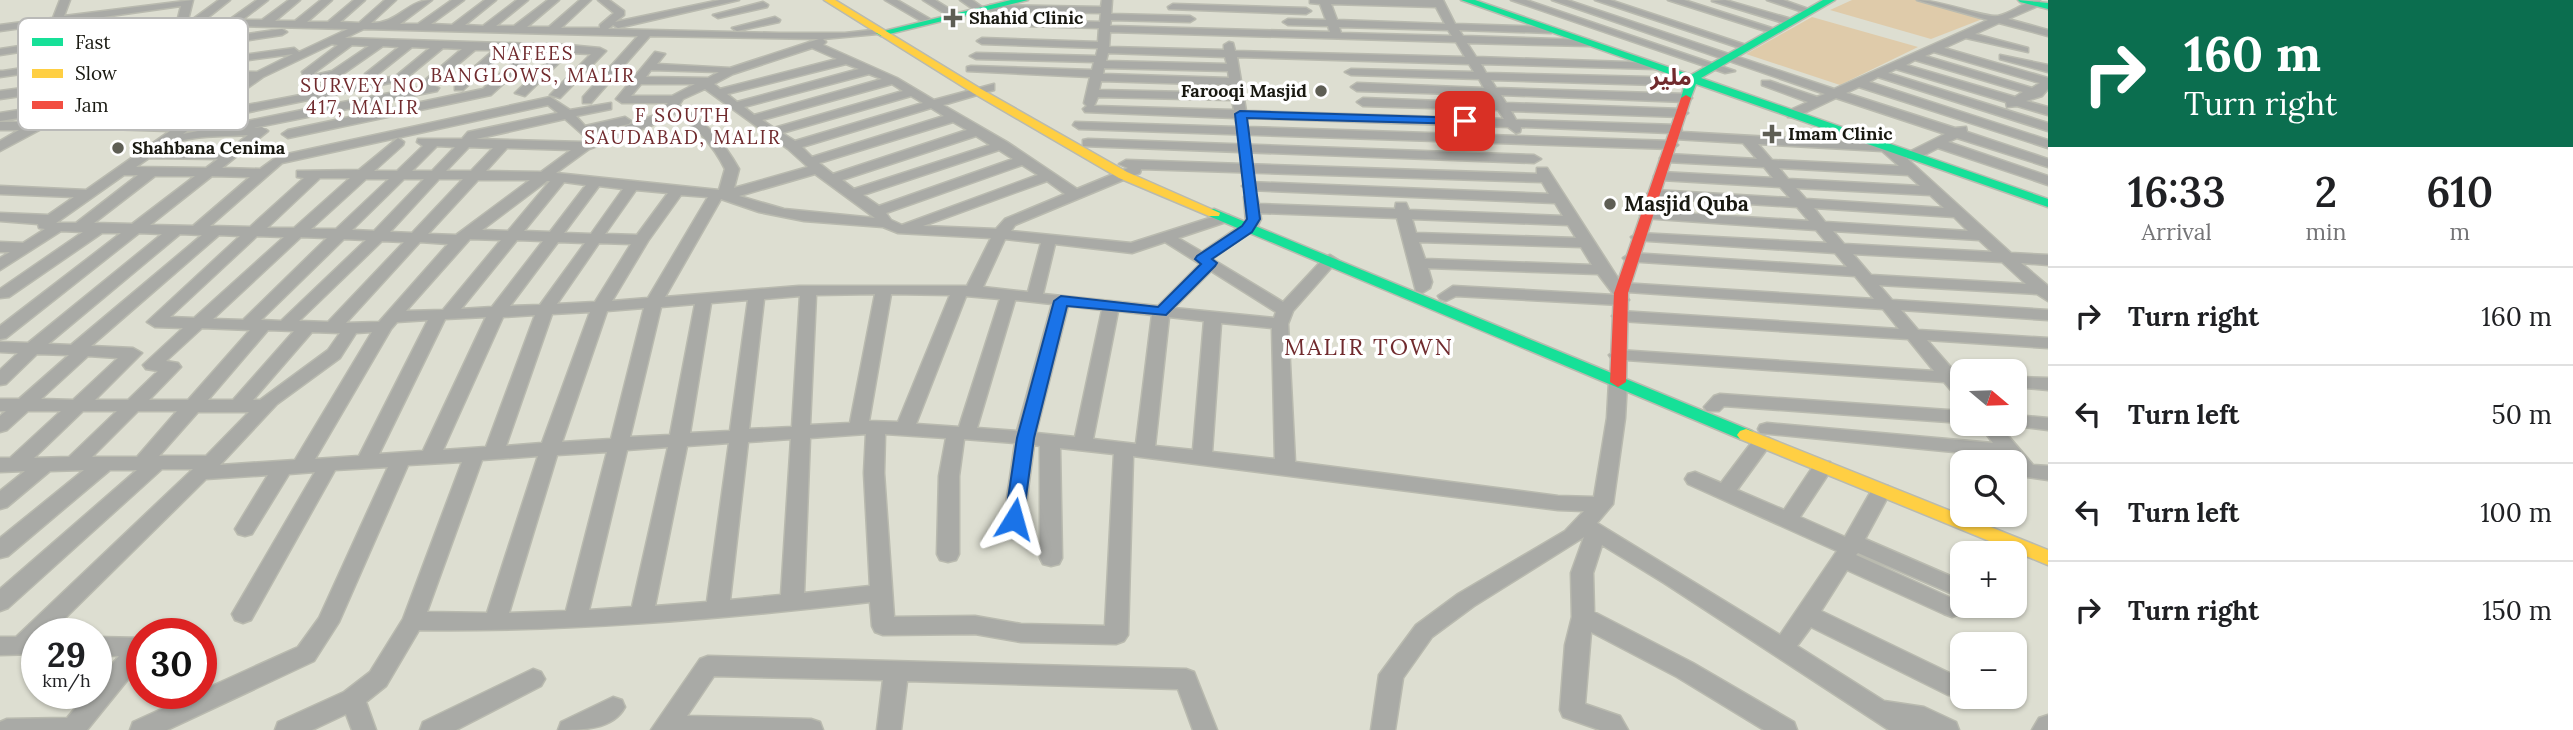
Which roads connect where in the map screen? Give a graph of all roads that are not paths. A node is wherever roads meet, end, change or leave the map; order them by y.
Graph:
1 (122, 0) edge
2 (225, 0) edge
3 (263, 0) edge
4 (295, 0) edge
5 (327, 0) edge
6 (360, 0) edge
7 (391, 0) edge
8 (428, 0) edge
9 (459, 0) edge
10 (491, 0) edge
11 (523, 0) edge
12 (554, 0) edge
13 (586, 0) edge
14 (629, 0) edge
15 (681, 0) edge
16 (734, 0) edge
17 (830, 0) edge
18 (841, 0) edge
19 (890, 0) edge
20 (928, 0) edge
21 (1009, 0) edge
22 (1023, 0) edge
23 (1287, 0) edge
24 (1466, 0) edge
25 (1516, 0) edge
26 (1557, 0) edge
27 (1585, 0) edge
28 (1600, 0) edge
29 (1635, 0) edge
30 (1673, 0) edge
31 (1715, 0) edge
32 (1772, 0) edge
33 (1830, 0) edge
34 (1922, 0) edge
35 (1968, 0) edge
36 (188, 1) edge
37 (606, 2) edge
38 (760, 3) edge
39 (63, 4) edge
40 (1571, 5) junction
41 (2034, 6) edge
42 (1444, 11) edge
43 (1550, 11) junction
44 (1809, 11) junction
45 (185, 13) junction
46 (620, 13) junction
47 (951, 13) junction
48 (0, 17) edge
49 (982, 17) edge
50 (71, 18) edge
51 (150, 18) edge
52 (183, 18) edge
53 (200, 18) edge
54 (238, 18) edge
55 (925, 19) junction
56 (775, 20) junction
57 (1523, 20) junction
58 (1999, 20) junction
59 (248, 22) edge
60 (1791, 22) junction
61 (265, 23) junction
62 (684, 23) dead end
63 (298, 24) junction
64 (607, 24) junction
65 (18, 25) edge
66 (329, 25) junction
67 (1333, 25) edge
68 (362, 26) junction
69 (388, 27) junction
70 (1226, 27) edge
71 (1981, 27) junction
72 (0, 28) edge
73 (419, 28) junction
74 (453, 29) junction
75 (485, 29) junction
76 (521, 30) junction
77 (1551, 30) junction
78 (551, 31) junction
79 (884, 31) junction
80 (1776, 31) junction
81 (598, 33) junction
82 (2048, 33) edge
83 (646, 34) junction
84 (1965, 34) junction
85 (703, 35) junction
86 (783, 36) junction
87 (845, 36) junction
88 (18, 37) edge
89 (248, 37) edge
90 (1103, 38) edge
91 (0, 39) edge
92 (1459, 39) junction
93 (328, 41) junction
94 (1948, 41) junction
95 (348, 42) junction
96 (380, 43) junction
97 (1589, 43) junction
98 (1754, 43) junction
99 (410, 44) junction
100 (442, 44) junction
101 (814, 45) junction
102 (2048, 45) edge
103 (474, 46) junction
104 (506, 46) junction
105 (537, 47) junction
106 (568, 48) junction
107 (1933, 48) junction
108 (310, 49) junction
109 (0, 52) edge
110 (18, 53) edge
111 (18, 53) edge
112 (13, 54) junction
113 (659, 54) dead end
114 (778, 55) junction
115 (1623, 55) junction
116 (976, 56) junction
117 (1470, 56) junction
118 (1913, 56) junction
119 (248, 57) edge
120 (2048, 57) edge
121 (847, 60) junction
122 (1724, 60) junction
123 (1895, 65) junction
124 (1655, 66) junction
125 (649, 67) junction
126 (2048, 69) edge
127 (869, 70) junction
128 (729, 72) junction
129 (969, 72) junction
130 (1351, 72) junction
131 (2, 74) edge
132 (1876, 74) junction
133 (1234, 75) junction
134 (369, 76) dead end
135 (1482, 76) junction
136 (248, 77) edge
137 (256, 77) junction
138 (311, 80) junction
139 (638, 80) junction
140 (893, 80) junction
141 (248, 82) edge
142 (1857, 82) junction
143 (2048, 83) edge
144 (711, 86) junction
145 (459, 87) dead end
146 (1357, 87) junction
147 (984, 89) junction
148 (1492, 91) junction
149 (912, 92) junction
150 (2033, 92) junction
151 (18, 93) edge
152 (521, 93) dead end
153 (1093, 93) junction
154 (0, 95) edge
155 (556, 95) dead end
156 (317, 96) junction
157 (2048, 96) edge
158 (1238, 97) junction
159 (1826, 98) junction
160 (587, 100) dead end
161 (1363, 102) junction
162 (2016, 102) junction
163 (674, 103) junction
164 (268, 105) junction
165 (934, 105) junction
166 (607, 106) dead end
167 (734, 106) junction
168 (1502, 107) junction
169 (248, 109) edge
170 (1089, 109) junction
171 (324, 111) junction
172 (1998, 111) junction
173 (2048, 111) edge
174 (18, 114) edge
175 (1240, 114) junction
176 (1792, 114) junction
177 (568, 115) junction
178 (0, 117) edge
179 (955, 117) junction
180 (1369, 117) junction
181 (1680, 118) junction
182 (752, 119) junction
183 (1979, 122) junction
184 (1512, 123) junction
185 (638, 125) junction
186 (0, 126) edge
187 (18, 126) edge
188 (248, 126) edge
189 (330, 126) junction
190 (2048, 127) edge
191 (28, 130) edge
192 (178, 130) edge
193 (228, 130) edge
194 (1076, 130) junction
195 (977, 131) junction
196 (1242, 131) junction
197 (772, 132) junction
198 (213, 133) junction
199 (1956, 133) junction
200 (288, 134) dead end
201 (1376, 136) junction
202 (1746, 139) junction
203 (163, 141) junction
204 (373, 141) junction
205 (1524, 141) junction
206 (1940, 141) junction
207 (398, 142) junction
208 (433, 143) junction
209 (1088, 143) junction
210 (465, 144) junction
211 (2048, 144) edge
212 (503, 145) junction
213 (1002, 145) junction
214 (583, 146) junction
215 (793, 146) junction
216 (0, 147) edge
217 (1886, 147) junction
218 (339, 148) junction
219 (1245, 149) junction
220 (145, 154) junction
221 (1382, 154) junction
222 (232, 155) junction
223 (1534, 159) junction
224 (525, 160) junction
225 (1024, 160) junction
226 (1767, 163) junction
227 (1912, 163) junction
228 (2048, 163) edge
229 (813, 165) junction
230 (1247, 168) junction
231 (1129, 169) junction
232 (122, 171) junction
233 (152, 171) junction
234 (210, 172) junction
235 (261, 173) junction
236 (340, 173) junction
237 (363, 173) junction
238 (437, 173) junction
239 (1389, 173) junction
240 (317, 174) junction
241 (402, 174) junction
242 (474, 175) junction
243 (541, 176) junction
244 (1661, 176) junction
245 (1049, 177) junction
246 (560, 178) junction
247 (831, 178) junction
248 (1546, 178) junction
249 (596, 181) junction
250 (2048, 181) edge
251 (1784, 183) junction
252 (633, 184) junction
253 (1250, 187) junction
254 (678, 188) junction
255 (0, 190) edge
256 (1934, 191) junction
257 (1396, 192) junction
258 (90, 194) junction
259 (721, 194) junction
260 (852, 194) junction
261 (1654, 194) junction
262 (1076, 195) junction
263 (1559, 199) junction
264 (1801, 203) junction
265 (2048, 203) edge
266 (877, 211) junction
267 (1957, 213) junction
268 (1404, 214) junction
269 (1647, 215) junction
270 (0, 217) edge
271 (1224, 218) junction
272 (1251, 219) junction
273 (1572, 221) junction
274 (55, 224) junction
275 (892, 226) junction
276 (1821, 226) junction
277 (79, 228) junction
278 (99, 228) junction
279 (138, 230) junction
280 (175, 231) junction
281 (195, 232) junction
282 (214, 232) junction
283 (253, 234) junction
284 (298, 234) junction
285 (341, 234) junction
286 (1000, 234) junction
287 (515, 235) junction
288 (1165, 236) junction
289 (1983, 236) junction
290 (377, 237) junction
291 (463, 237) junction
292 (553, 237) junction
293 (1411, 237) junction
294 (1639, 237) junction
295 (595, 238) junction
296 (416, 239) junction
297 (1049, 239) junction
298 (641, 240) junction
299 (1586, 243) junction
300 (0, 247) edge
301 (25, 248) junction
302 (1840, 249) junction
303 (1631, 258) junction
304 (2007, 258) junction
305 (1330, 260) junction
306 (2048, 260) edge
307 (1206, 261) junction
308 (1418, 263) junction
309 (0, 265) edge
310 (1603, 270) junction
311 (1863, 276) junction
312 (1422, 288) junction
313 (884, 289) junction
314 (1, 291) edge
315 (808, 291) junction
316 (967, 291) junction
317 (2046, 292) edge
318 (757, 294) junction
319 (1009, 295) junction
320 (1446, 296) junction
321 (1034, 298) junction
322 (704, 299) junction
323 (1621, 299) junction
324 (1061, 301) junction
325 (654, 302) junction
326 (1888, 304) junction
327 (1111, 306) junction
328 (600, 307) junction
329 (545, 310) junction
330 (497, 312) junction
331 (1161, 312) junction
332 (2048, 314) edge
333 (443, 315) junction
334 (1213, 317) junction
335 (1282, 317) junction
336 (388, 322) junction
337 (202, 323) junction
338 (256, 325) junction
339 (285, 326) junction
340 (307, 327) junction
341 (341, 328) junction
342 (0, 334) edge
343 (1913, 334) junction
344 (2048, 343) edge
345 (0, 347) edge
346 (33, 348) junction
347 (81, 350) junction
348 (1618, 368) junction
349 (1950, 371) edge
350 (1950, 377) edge
351 (0, 380) edge
352 (2027, 383) edge
353 (2048, 384) edge
354 (0, 405) edge
355 (23, 405) junction
356 (76, 405) junction
357 (132, 406) junction
358 (194, 406) junction
359 (238, 406) junction
360 (265, 406) junction
361 (1713, 407) junction
362 (1950, 417) edge
363 (2027, 422) edge
364 (2048, 424) edge
365 (0, 426) edge
366 (867, 427) junction
367 (905, 429) junction
368 (799, 432) junction
369 (961, 433) junction
370 (739, 436) junction
371 (1764, 436) junction
372 (1998, 436) edge
373 (1026, 438) junction
374 (679, 440) junction
375 (1050, 441) junction
376 (618, 444) junction
377 (1083, 444) junction
378 (550, 448) junction
379 (1134, 450) junction
380 (1995, 450) edge
381 (2010, 450) edge
382 (484, 453) junction
383 (430, 457) junction
384 (1202, 457) junction
385 (401, 459) junction
386 (366, 461) junction
387 (106, 463) junction
388 (150, 463) junction
389 (8, 464) edge
390 (46, 464) junction
391 (74, 464) junction
392 (329, 464) junction
393 (206, 467) junction
394 (292, 467) junction
395 (1285, 467) junction
396 (1823, 467) junction
397 (2027, 471) edge
398 (2048, 473) edge
399 (1695, 479) dead end
400 (1881, 491) junction
401 (1725, 492) junction
402 (0, 502) edge
403 (1603, 504) junction
404 (1950, 504) edge
405 (1014, 519) dead end
406 (1788, 520) junction
407 (2011, 527) edge
408 (1589, 528) junction
409 (245, 529) dead end
410 (2048, 542) edge
411 (0, 550) edge
412 (1849, 550) junction
413 (948, 554) dead end
414 (1051, 558) dead end
415 (2048, 558) edge
416 (880, 593) junction
417 (1950, 596) edge
418 (0, 603) edge
419 (792, 603) junction
420 (718, 611) junction
421 (243, 614) dead end
422 (642, 615) junction
423 (1808, 615) junction
424 (1583, 617) junction
425 (575, 620) junction
426 (413, 621) junction
427 (495, 622) junction
428 (19, 646) edge
429 (112, 646) edge
430 (1782, 649) junction
431 (896, 672) junction
432 (533, 679) dead end
433 (112, 682) edge
434 (1950, 685) edge
435 (353, 699) junction
436 (613, 707) dead end
437 (89, 709) edge
438 (1878, 711) junction
439 (2048, 726) edge
440 (665, 728) edge
441 (7, 730) edge
442 (72, 730) edge
443 (142, 730) edge
444 (287, 730) edge
445 (364, 730) edge
446 (432, 730) edge
447 (570, 730) edge
448 (811, 730) edge
449 (889, 730) edge
450 (1205, 730) edge
451 (1383, 730) edge
452 (1616, 730) edge
453 (1784, 730) edge
454 (1909, 730) edge
455 (1947, 730) edge
456 (2044, 730) edge

1 - 39 street
2 - 53 street
3 - 54 street
4 - 61 street
5 - 63 street
6 - 66 street
7 - 68 street
8 - 69 street
9 - 73 street
10 - 74 street
11 - 75 street
12 - 76 street
13 - 78 street
14 - 37 street
15 - 46 street
16 - 64 street
17 - 79 main road
18 - 79 main road
19 - 55 street
20 - 47 street
21 - 49 main road
22 - 49 main road
23 - 67 street
24 - 57 main road
25 - 43 street
26 - 40 street
27 - 40 street
28 - 98 street
29 - 98 street
30 - 80 street
31 - 60 street
32 - 44 street
33 - 44 main road
34 - 58 street
35 - 41 street
36 - 45 street
36 - 50 street
37 - 46 street
38 - 56 street
38 - 62 street
39 - 48 street
40 - 43 street
40 - 122 street
41 - 58 street
42 - 67 street
42 - 67 street
42 - 77 street
42 - 92 street
43 - 57 street
43 - 122 street
44 - 60 main road
45 - 51 street
45 - 52 street
46 - 64 street
47 - 49 main road
47 - 55 main road
49 - 79 main road
49 - 90 street
49 - 90 street
49 - 116 street
55 - 79 main road
56 - 85 street
56 - 86 street
57 - 77 main road
58 - 71 street
58 - 82 street
59 - 61 street
60 - 80 main road
61 - 63 street
63 - 66 street
64 - 81 street
65 - 72 street
66 - 68 street
66 - 89 street
67 - 70 street
67 - 70 street
67 - 70 street
67 - 92 street
67 - 117 street
67 - 130 street
68 - 69 street
68 - 93 street
69 - 73 street
70 - 90 street
70 - 90 street
70 - 90 street
70 - 133 street
71 - 84 street
71 - 102 street
73 - 74 street
74 - 75 street
75 - 76 street
76 - 78 street
76 - 104 street
77 - 97 main road
78 - 81 street
79 - 87 street
79 - 129 main road
79 - 147 main road
80 - 98 main road
81 - 83 street
83 - 85 street
83 - 160 street
84 - 94 street
84 - 120 street
85 - 86 street
86 - 87 street
86 - 114 street
87 - 101 street
88 - 91 street
90 - 116 street
90 - 129 street
90 - 133 street
90 - 153 street
92 - 97 street
92 - 117 street
93 - 95 street
93 - 108 street
94 - 107 street
94 - 126 street
95 - 96 street
95 - 138 street
96 - 99 street
96 - 138 street
97 - 115 main road
98 - 122 main road
99 - 100 street
99 - 134 street
100 - 103 street
100 - 156 street
101 - 114 street
101 - 121 street
103 - 104 street
103 - 171 street
104 - 105 street
104 - 145 street
105 - 106 street
105 - 189 street
106 - 152 street
106 - 155 street
107 - 118 street
107 - 143 street
108 - 119 street
108 - 137 street
109 - 112 street
110 - 112 street
111 - 112 street
112 - 131 street
113 - 125 street
114 - 128 street
115 - 117 street
115 - 124 main road
116 - 129 street
117 - 124 street
117 - 135 street
118 - 123 street
118 - 150 street
121 - 127 street
121 - 144 street
122 - 159 street
122 - 159 street
122 - 181 main road
123 - 132 street
123 - 162 street
124 - 181 main road
125 - 128 street
125 - 139 street
127 - 140 street
127 - 167 street
128 - 144 street
129 - 147 main road
130 - 135 street
130 - 146 street
132 - 142 street
132 - 172 street
133 - 158 street
135 - 148 street
135 - 181 street
136 - 137 street
137 - 141 street
137 - 164 street
138 - 156 street
139 - 144 street
139 - 163 street
140 - 149 street
140 - 182 street
142 - 159 street
142 - 183 street
143 - 150 street
144 - 163 street
144 - 167 street
146 - 148 street
146 - 161 street
147 - 165 street
147 - 194 main road
147 - 231 main road
148 - 168 street
148 - 181 street
149 - 165 street
149 - 197 street
150 - 157 street
150 - 162 street
151 - 154 street
153 - 158 street
153 - 170 street
156 - 164 street
156 - 171 street
158 - 175 street
159 - 176 street
159 - 199 street
159 - 206 street
161 - 168 street
161 - 180 street
162 - 172 street
162 - 173 street
163 - 185 street
163 - 259 street
164 - 169 street
165 - 179 street
165 - 215 street
166 - 177 street
167 - 182 street
168 - 181 street
168 - 184 street
170 - 175 street
170 - 194 street
171 - 188 street
171 - 189 street
172 - 183 street
172 - 190 street
174 - 178 street
175 - 180 street
175 - 196 street
176 - 181 main road
176 - 217 main road
177 - 185 street
177 - 204 street
177 - 210 street
179 - 195 street
179 - 229 street
180 - 184 street
180 - 201 street
181 - 184 street
181 - 202 street
181 - 205 street
181 - 226 street
181 - 244 main road
182 - 197 street
183 - 199 street
183 - 211 street
184 - 205 street
185 - 214 street
186 - 187 street
189 - 200 street
189 - 218 street
191 - 216 street
192 - 203 street
193 - 198 street
194 - 196 street
194 - 209 main road
195 - 213 street
195 - 247 street
196 - 201 street
196 - 219 street
197 - 215 street
198 - 203 street
198 - 222 street
199 - 206 street
199 - 228 street
201 - 205 street
201 - 221 street
202 - 217 street
202 - 226 street
203 - 220 street
204 - 207 street
204 - 218 street
204 - 236 street
205 - 223 street
206 - 227 street
206 - 250 street
207 - 208 street
207 - 237 street
208 - 210 street
208 - 241 street
209 - 219 street
209 - 231 main road
210 - 212 street
210 - 238 street
212 - 224 street
212 - 242 street
213 - 225 street
213 - 260 street
214 - 224 street
214 - 243 street
215 - 229 street
217 - 227 main road
218 - 235 street
218 - 240 street
219 - 221 street
219 - 230 street
220 - 222 street
220 - 232 street
221 - 223 street
221 - 239 street
222 - 234 street
223 - 248 street
224 - 242 street
224 - 243 street
225 - 245 street
225 - 266 street
226 - 227 street
226 - 251 street
227 - 256 street
227 - 265 main road
229 - 247 street
229 - 259 street
230 - 231 street
230 - 239 street
230 - 253 street
231 - 262 street
231 - 271 main road
231 - 272 main road
232 - 233 street
232 - 258 street
233 - 234 street
233 - 277 street
234 - 235 street
234 - 279 street
235 - 281 street
236 - 237 street
236 - 240 street
237 - 241 street
237 - 284 street
238 - 241 street
238 - 242 street
238 - 290 street
239 - 248 street
239 - 257 street
240 - 283 street
241 - 285 street
242 - 296 street
243 - 246 street
243 - 291 street
244 - 251 street
244 - 261 main road
245 - 262 street
245 - 275 street
246 - 249 street
246 - 287 street
247 - 260 street
248 - 263 street
249 - 252 street
249 - 292 street
251 - 256 street
251 - 264 street
252 - 254 street
252 - 295 street
253 - 257 street
253 - 272 street
254 - 259 street
254 - 298 street
255 - 258 street
256 - 267 street
257 - 263 street
257 - 268 street
258 - 274 street
259 - 275 street
259 - 325 street
260 - 266 street
261 - 264 street
261 - 269 main road
262 - 286 street
263 - 273 street
264 - 267 street
264 - 276 street
266 - 275 street
267 - 289 street
268 - 272 street
268 - 273 street
268 - 293 street
269 - 276 street
269 - 294 main road
270 - 274 street
271 - 272 main road
271 - 288 street
272 - 305 main road
272 - 307 street
272 - 312 main road
273 - 299 street
274 - 277 street
274 - 301 street
275 - 286 street
276 - 289 street
276 - 302 street
277 - 278 street
278 - 279 street
278 - 314 street
279 - 280 street
279 - 342 street
280 - 281 street
280 - 346 street
281 - 282 street
282 - 283 street
282 - 347 street
283 - 284 street
283 - 337 street
284 - 285 street
284 - 337 street
285 - 290 street
285 - 338 street
286 - 297 street
286 - 316 street
287 - 291 street
287 - 292 street
287 - 333 street
288 - 297 street
288 - 307 street
289 - 304 street
290 - 296 street
290 - 339 street
291 - 296 street
291 - 336 street
292 - 295 street
292 - 330 street
293 - 299 street
293 - 308 street
294 - 302 street
294 - 303 main road
295 - 298 street
295 - 329 street
296 - 341 street
297 - 321 street
298 - 328 street
299 - 310 street
300 - 301 street
301 - 309 street
302 - 304 street
302 - 311 street
303 - 311 street
303 - 323 main road
304 - 306 street
304 - 317 street
305 - 335 street
305 - 348 main road
307 - 331 street
307 - 335 street
308 - 310 street
308 - 312 street
310 - 323 street
311 - 317 street
311 - 326 street
312 - 320 main road
313 - 315 street
313 - 316 street
313 - 366 street
315 - 318 street
315 - 368 street
316 - 319 street
316 - 367 street
318 - 322 street
318 - 370 street
319 - 321 street
319 - 369 street
320 - 323 street
320 - 348 main road
321 - 324 street
322 - 325 street
322 - 374 street
323 - 326 street
323 - 343 street
323 - 348 main road
324 - 327 street
324 - 373 street
325 - 328 street
325 - 376 street
326 - 332 street
326 - 343 street
327 - 331 street
327 - 377 street
328 - 329 street
328 - 378 street
329 - 330 street
329 - 382 street
330 - 333 street
330 - 383 street
331 - 334 street
331 - 379 street
333 - 336 street
333 - 386 street
334 - 335 street
334 - 384 street
335 - 395 street
336 - 341 street
336 - 394 street
337 - 338 street
337 - 357 street
338 - 339 street
338 - 358 street
339 - 340 street
340 - 341 street
340 - 359 street
341 - 360 street
343 - 344 street
343 - 349 street
345 - 346 street
346 - 347 street
346 - 351 street
347 - 355 street
347 - 356 street
348 - 350 street
348 - 361 main road
348 - 371 main road
348 - 403 street
352 - 353 street
354 - 355 street
355 - 356 street
355 - 365 street
356 - 357 street
356 - 389 street
357 - 358 street
357 - 391 street
358 - 359 street
358 - 388 street
359 - 360 street
360 - 393 street
361 - 362 street
361 - 371 main road
363 - 364 street
366 - 367 street
366 - 368 street
366 - 416 street
367 - 369 street
368 - 370 street
368 - 419 street
369 - 373 street
369 - 413 street
370 - 374 street
370 - 420 street
371 - 380 street
371 - 396 main road
371 - 401 street
371 - 404 main road
372 - 381 street
373 - 375 street
373 - 405 street
374 - 376 street
374 - 422 street
375 - 377 street
375 - 414 street
376 - 378 street
376 - 425 street
377 - 379 street
378 - 382 street
378 - 427 street
379 - 384 street
379 - 416 street
382 - 383 street
382 - 426 street
383 - 385 street
384 - 395 street
385 - 386 street
385 - 443 street
386 - 392 street
387 - 388 street
387 - 391 street
387 - 411 street
388 - 393 street
388 - 418 street
389 - 390 street
390 - 391 street
390 - 402 street
392 - 394 street
392 - 421 street
393 - 394 street
393 - 428 street
394 - 409 street
395 - 403 street
396 - 400 main road
396 - 406 street
397 - 398 street
399 - 401 street
400 - 412 street
400 - 415 main road
401 - 406 street
403 - 408 street
406 - 412 street
407 - 410 main road
408 - 424 street
408 - 430 street
408 - 451 street
412 - 417 street
412 - 423 street
416 - 419 street
419 - 420 street
420 - 422 street
422 - 425 street
423 - 430 street
423 - 434 street
424 - 452 street
424 - 453 street
425 - 427 street
426 - 427 street
426 - 435 street
429 - 433 street
430 - 438 street
431 - 440 street
431 - 449 street
431 - 450 street
432 - 446 street
435 - 444 street
435 - 445 street
436 - 447 street
437 - 442 street
438 - 454 street
438 - 455 street
439 - 456 street
440 - 448 street
441 - 442 street

